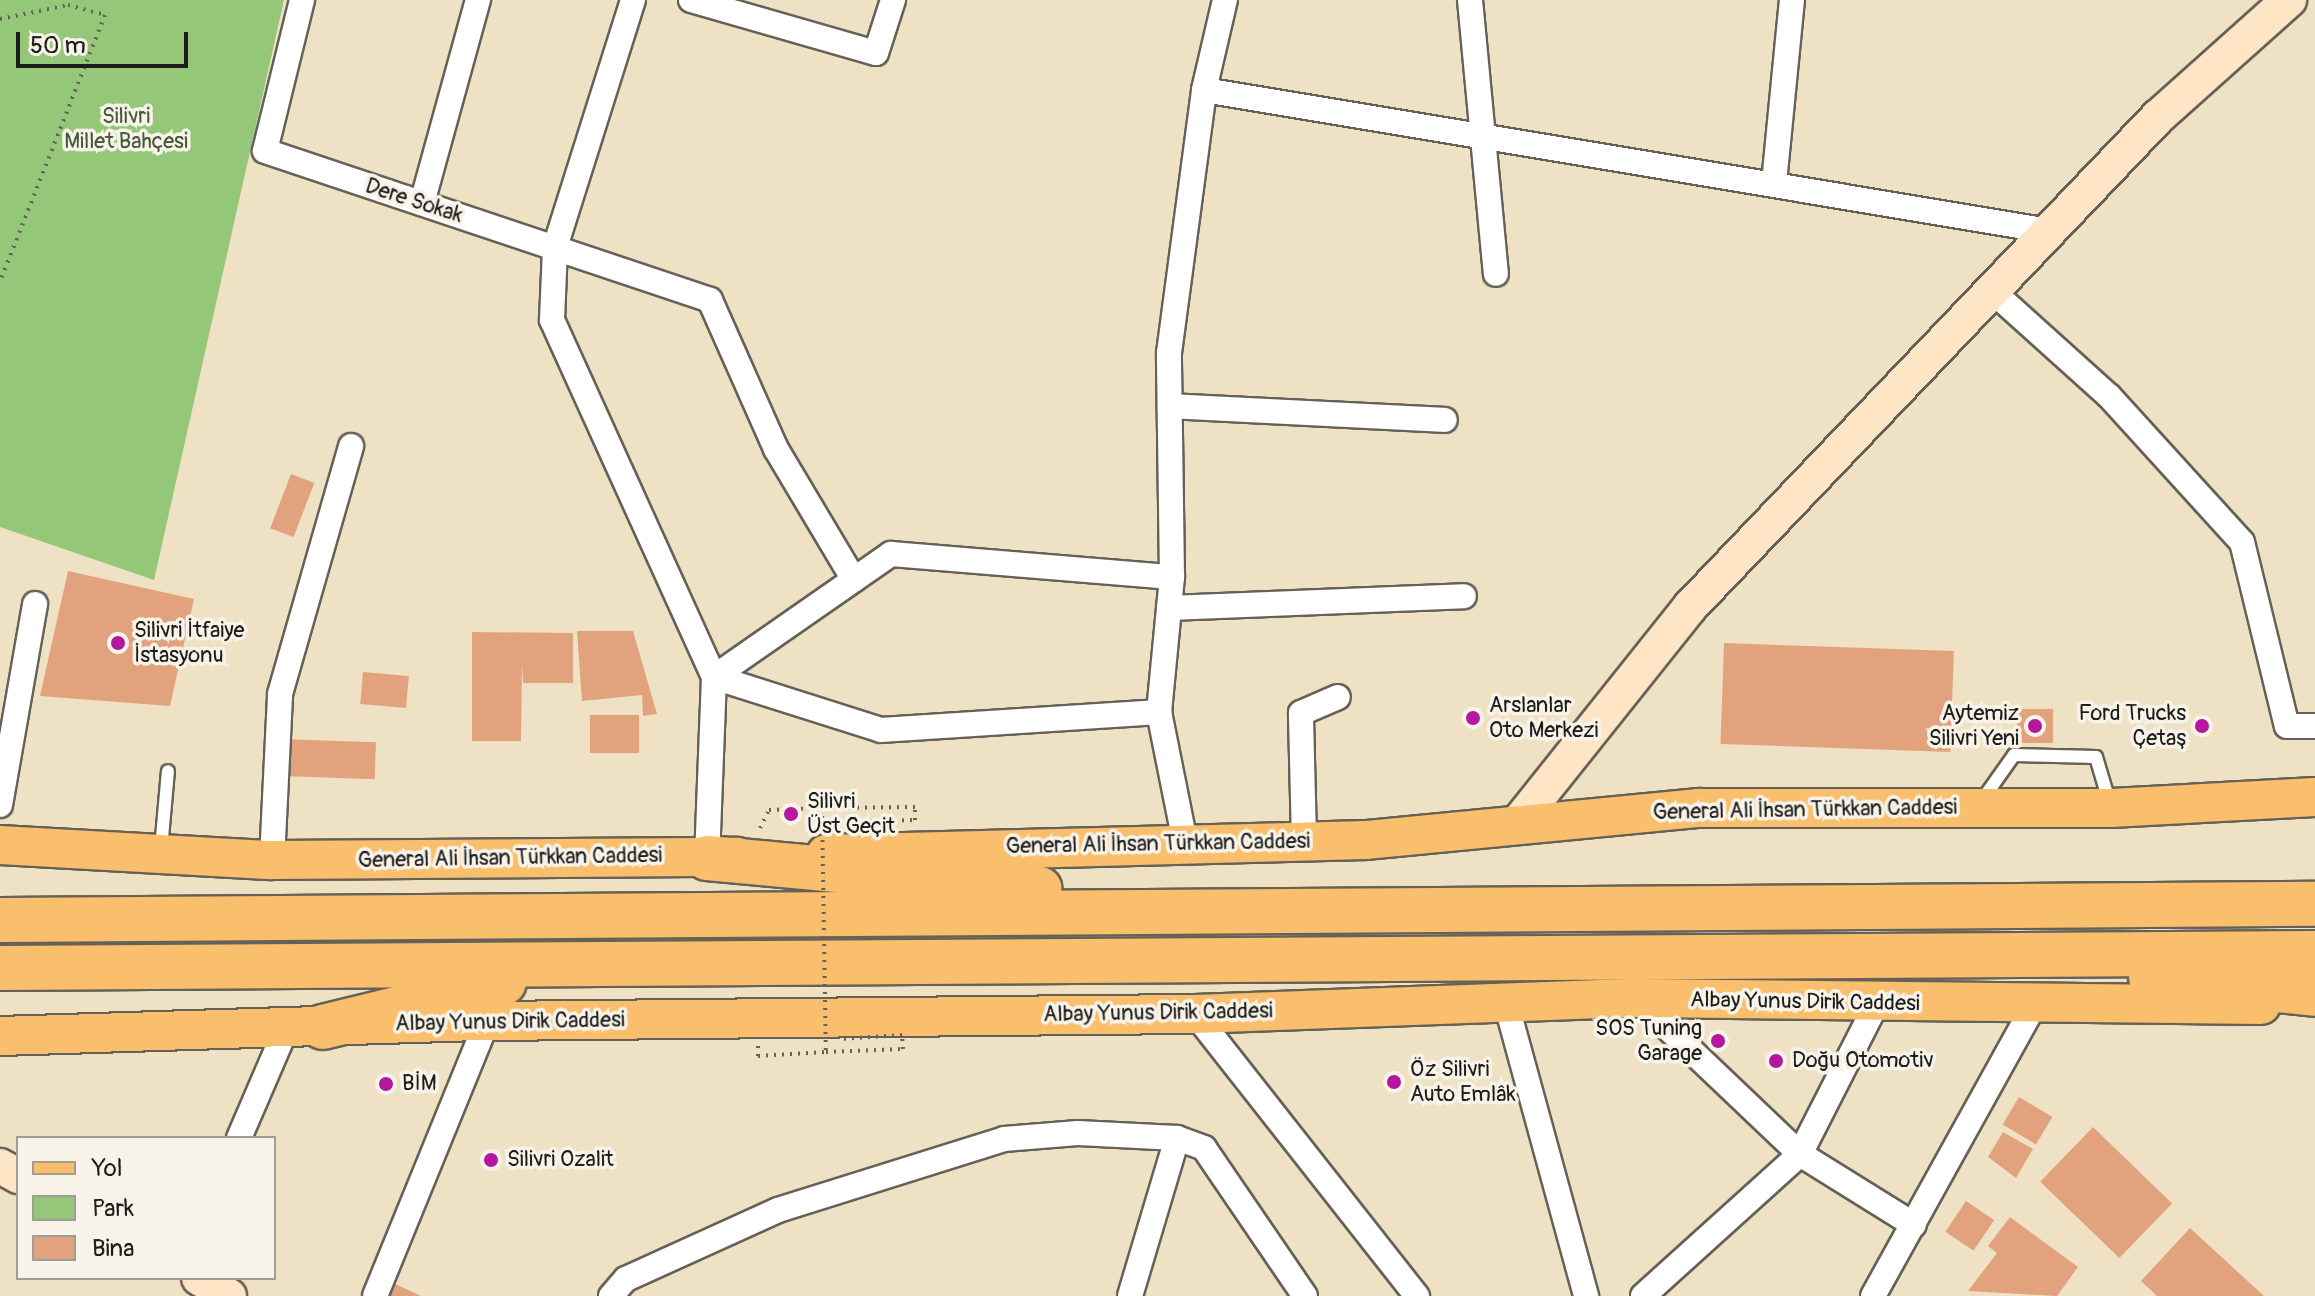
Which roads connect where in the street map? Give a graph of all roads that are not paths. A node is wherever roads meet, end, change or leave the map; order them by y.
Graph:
1 (302, 0) edge
2 (478, 0) edge
3 (633, 0) edge
4 (691, 0) edge
5 (893, 0) edge
6 (1225, 0) edge
7 (1470, 0) edge
8 (1792, 0) edge
9 (2284, 1) edge
10 (1204, 90) junction
11 (1483, 135) junction
12 (1774, 183) junction
13 (422, 203) junction
14 (2049, 231) junction
15 (555, 248) junction
16 (1496, 274) dead end
17 (1990, 289) junction
18 (1170, 406) junction
19 (1445, 420) dead end
20 (351, 446) dead end
21 (1172, 577) junction
22 (854, 580) junction
23 (1464, 596) dead end
24 (35, 604) dead end
25 (1169, 608) junction
26 (714, 677) junction
27 (1338, 697) dead end
28 (1159, 712) junction
29 (2315, 726) edge
30 (168, 771) dead end
31 (2315, 797) edge
32 (0, 805) edge
33 (1977, 807) junction
34 (2111, 808) junction
35 (1516, 825) junction
36 (1304, 840) junction
37 (708, 841) junction
38 (1185, 842) junction
39 (0, 845) edge
40 (161, 853) junction
41 (272, 860) junction
42 (2315, 904) edge
43 (1181, 911) junction
44 (0, 920) edge
45 (2315, 953) edge
46 (2067, 956) junction
47 (585, 966) junction
48 (0, 968) edge
49 (2315, 994) edge
50 (1636, 998) junction
51 (1506, 1003) junction
52 (1877, 1003) junction
53 (2315, 1004) edge
54 (2033, 1007) junction
55 (1195, 1014) junction
56 (487, 1021) junction
57 (305, 1028) junction
58 (0, 1036) edge
59 (240, 1136) edge
60 (1177, 1138) junction
61 (1800, 1154) junction
62 (1914, 1225) junction
63 (202, 1280) edge
64 (229, 1296) edge
65 (375, 1296) edge
66 (611, 1296) edge
67 (1130, 1296) edge
68 (1305, 1296) edge
69 (1417, 1296) edge
70 (1586, 1296) edge
71 (1643, 1296) edge
72 (1873, 1296) edge

1 - 13 street, Dere Sokak
2 - 13 street
3 - 15 street
4 - 5 street
6 - 10 street
7 - 11 street
8 - 12 street
9 - 14 main road
10 - 11 street
10 - 18 street
11 - 12 street
11 - 16 street
12 - 14 street
13 - 15 street, Dere Sokak
14 - 17 main road
15 - 22 street, Dere Sokak
15 - 26 street
17 - 29 street
17 - 35 main road
18 - 19 street
18 - 21 street
20 - 41 street
21 - 22 street
21 - 25 street
22 - 26 street
23 - 25 street
24 - 32 street
25 - 28 street
26 - 28 street
26 - 37 street
27 - 36 street
28 - 38 street
30 - 40 lane
31 - 34 main road, General Ali İhsan Türkkan Caddesi
33 - 34 main road, General Ali İhsan Türkkan Caddesi
33 - 34 lane
33 - 35 main road, General Ali İhsan Türkkan Caddesi
35 - 36 main road, General Ali İhsan Türkkan Caddesi
36 - 38 main road, General Ali İhsan Türkkan Caddesi
37 - 38 main road, General Ali İhsan Türkkan Caddesi
37 - 41 main road, General Ali İhsan Türkkan Caddesi
37 - 43 highway
39 - 40 main road, General Ali İhsan Türkkan Caddesi
40 - 41 main road, General Ali İhsan Türkkan Caddesi
42 - 43 highway
43 - 44 highway
45 - 46 highway
46 - 47 highway
46 - 49 highway
47 - 48 highway
47 - 57 highway
50 - 51 main road, Albay Yunus Dirik Caddesi
50 - 52 main road, Albay Yunus Dirik Caddesi
50 - 61 street
51 - 55 main road, Albay Yunus Dirik Caddesi
51 - 70 street
52 - 54 main road, Albay Yunus Dirik Caddesi
52 - 61 street
53 - 54 main road, Albay Yunus Dirik Caddesi
54 - 62 street
55 - 56 main road, Albay Yunus Dirik Caddesi
55 - 69 street
56 - 57 main road, Albay Yunus Dirik Caddesi
56 - 65 street
57 - 58 main road, Albay Yunus Dirik Caddesi
57 - 59 street
60 - 66 street
60 - 67 street
60 - 68 street
61 - 62 street
61 - 71 street
62 - 72 street
63 - 64 main road

